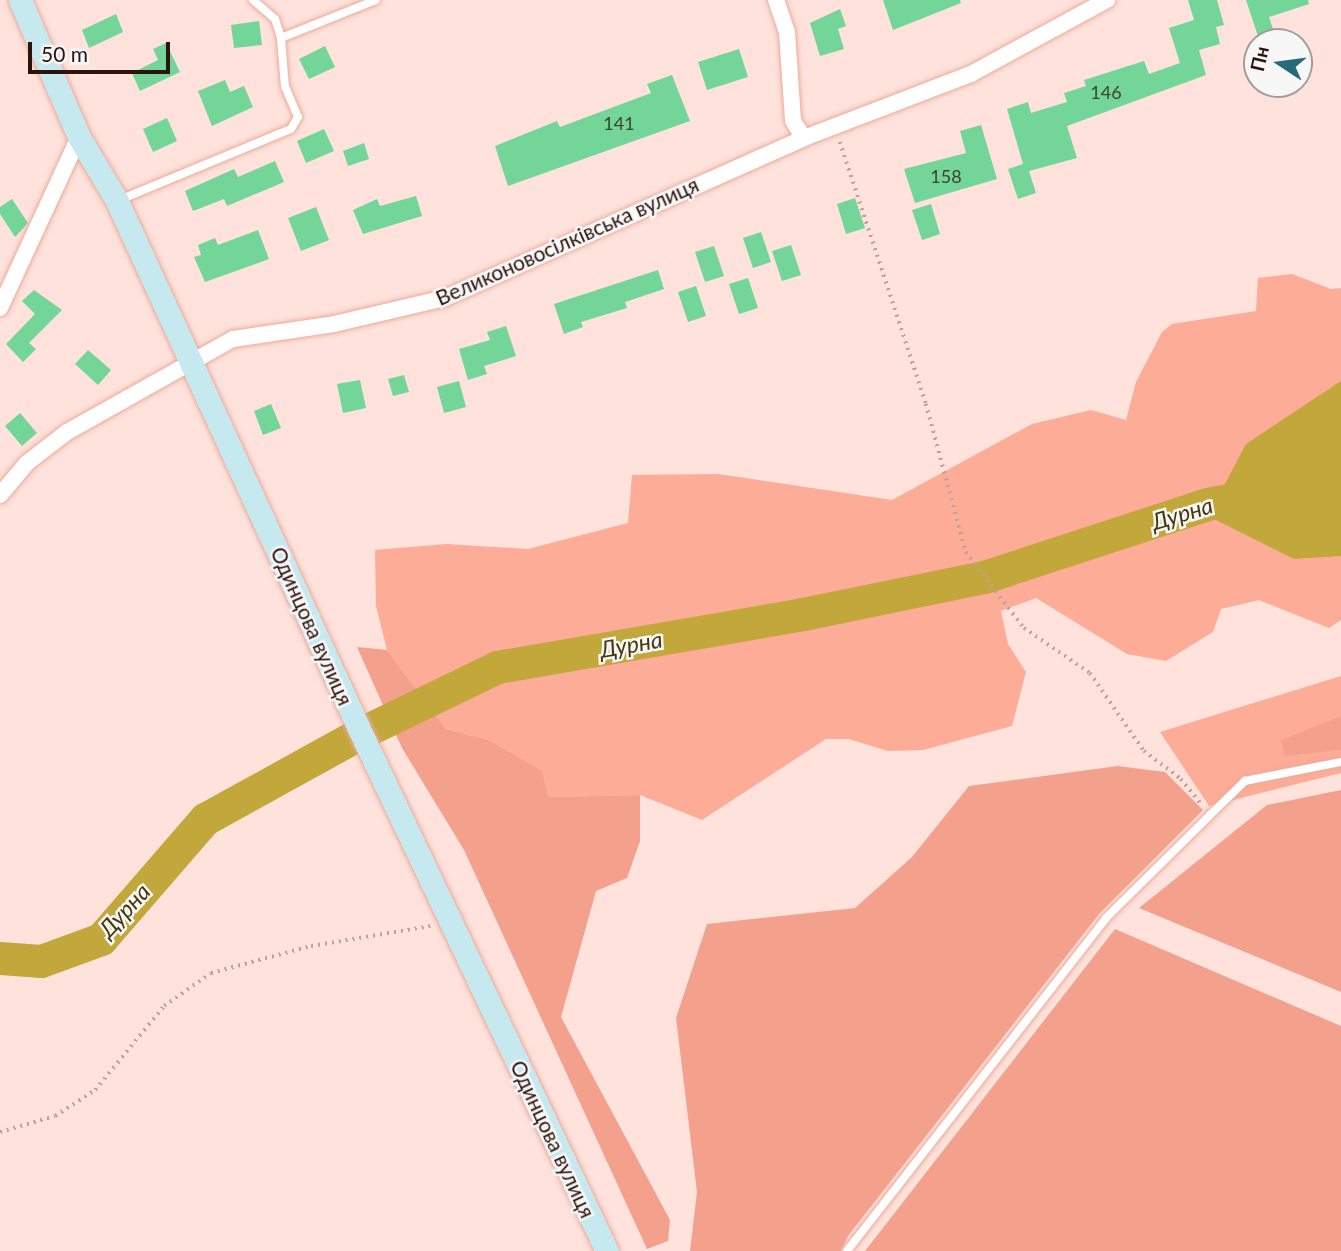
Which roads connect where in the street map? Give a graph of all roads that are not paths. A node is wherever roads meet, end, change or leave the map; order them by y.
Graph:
1 (20, 0) edge
2 (253, 0) edge
3 (376, 0) edge
4 (776, 0) edge
5 (1107, 0) edge
6 (281, 38) junction
7 (79, 137) junction
8 (804, 138) junction
9 (117, 201) junction
10 (0, 308) edge
11 (191, 359) junction
12 (0, 495) edge
13 (1341, 762) edge
14 (607, 1251) edge
15 (847, 1251) edge

1 - 7 main road, Одинцова вулиця
2 - 6 lane
3 - 6 lane
4 - 8 street
5 - 8 street, Великоновосілківська вулиця
6 - 9 lane
7 - 9 main road, Одинцова вулиця
7 - 10 street
8 - 11 street, Великоновосілківська вулиця
9 - 11 main road, Одинцова вулиця
11 - 12 street, Великоновосілківська вулиця
11 - 14 main road, Одинцова вулиця
13 - 15 lane

